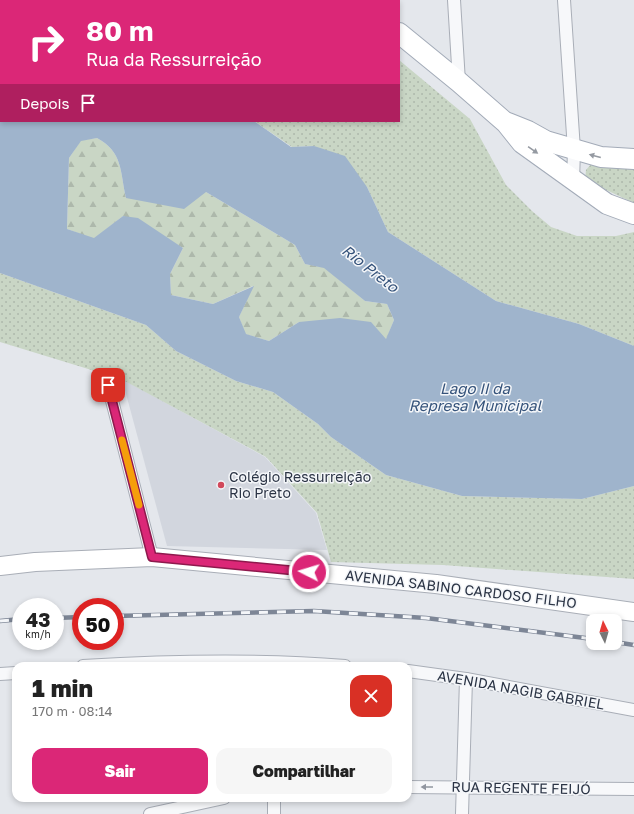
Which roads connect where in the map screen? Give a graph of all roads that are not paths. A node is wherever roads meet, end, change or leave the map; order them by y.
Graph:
1 (454, 0) edge
2 (564, 0) edge
3 (400, 34) edge
4 (459, 82) junction
5 (506, 123) junction
6 (574, 150) junction
7 (634, 159) edge
8 (573, 181) junction
9 (634, 214) edge
10 (108, 385) dead end
11 (152, 557) junction
12 (0, 566) edge
13 (634, 612) edge
14 (12, 672) edge
15 (412, 672) edge
16 (0, 674) edge
17 (466, 679) junction
18 (634, 710) edge
19 (412, 787) edge
20 (462, 787) junction
21 (634, 789) edge
22 (206, 802) edge
23 (274, 802) edge
24 (150, 814) edge
25 (274, 814) edge
26 (462, 814) edge

1 - 4 street
2 - 6 street
3 - 4 main road
4 - 5 main road
5 - 6 main road
5 -> 8 main road
7 -> 6 main road
6 - 8 street
8 - 9 main road
10 - 11 street
11 - 12 main road, AVENIDA SABINO CARDOSO FILHO
11 - 13 main road, AVENIDA SABINO CARDOSO FILHO
14 - 16 street
15 - 17 street, AVENIDA NAGIB GABRIEL
17 - 18 street, AVENIDA NAGIB GABRIEL
17 - 20 street
20 -> 19 street, RUA REGENTE FEIJÓ
20 - 21 street, RUA REGENTE FEIJÓ
20 - 26 street
22 - 24 street
23 - 25 street

